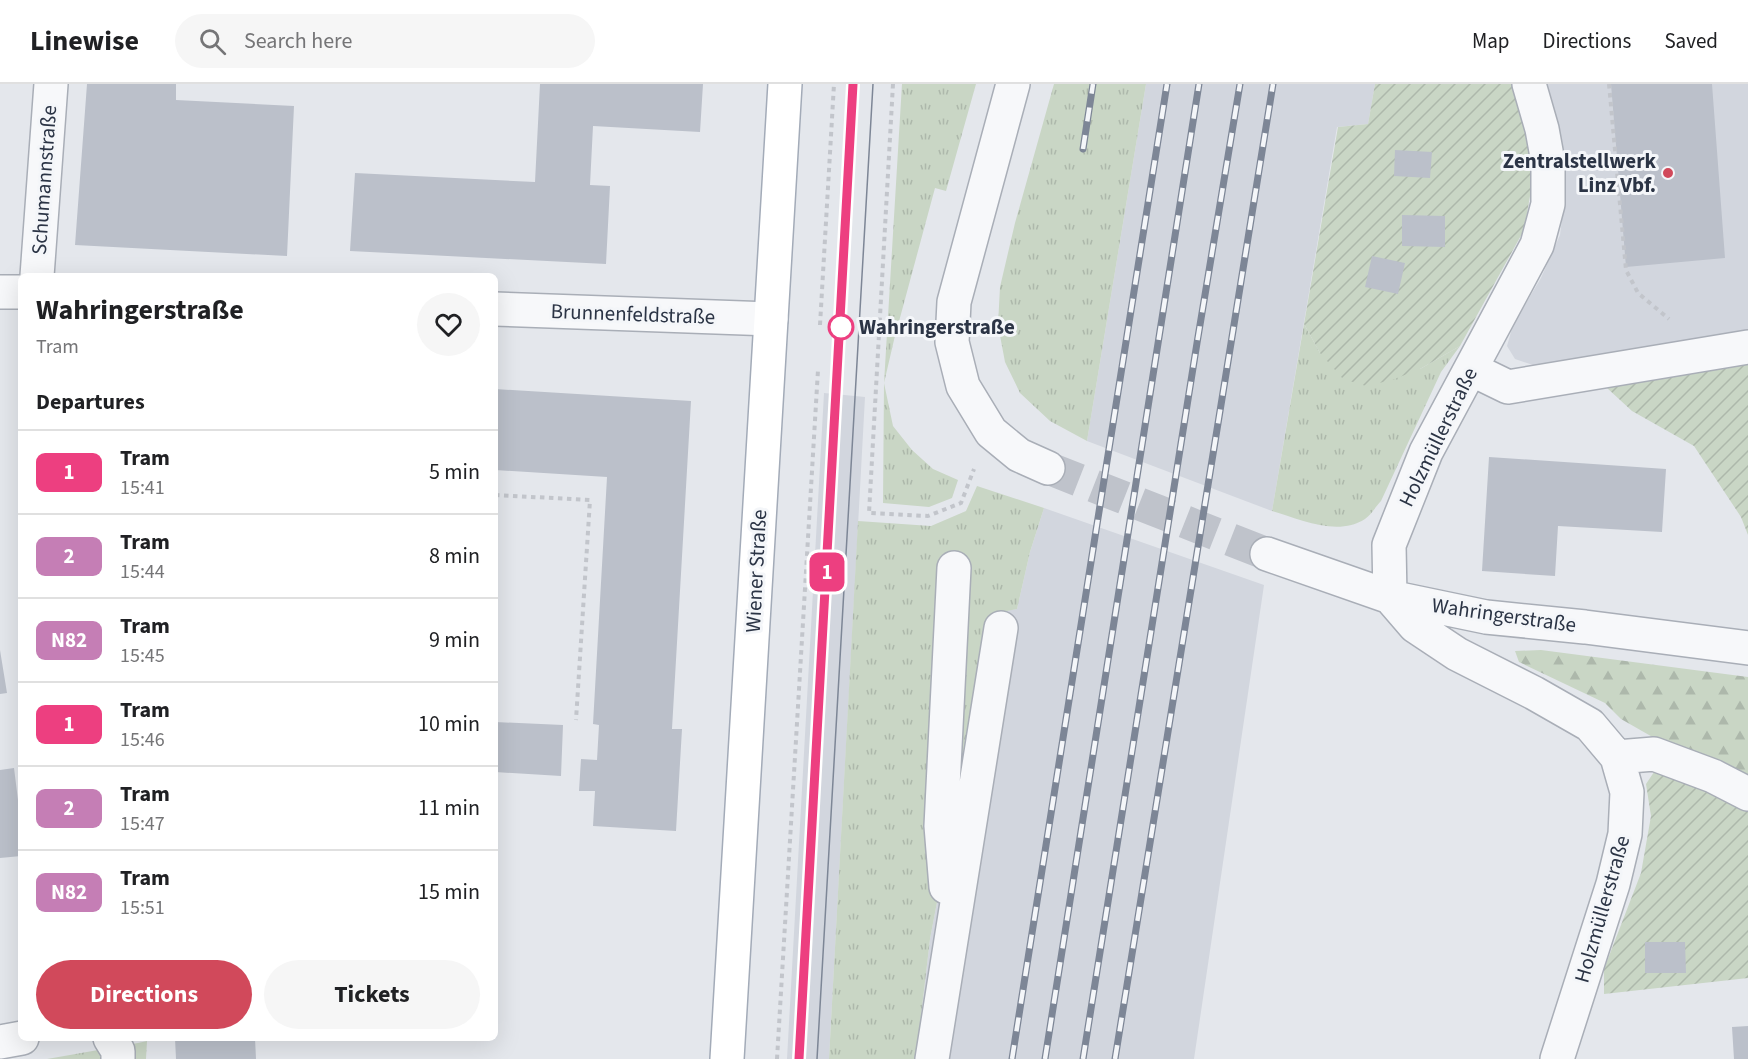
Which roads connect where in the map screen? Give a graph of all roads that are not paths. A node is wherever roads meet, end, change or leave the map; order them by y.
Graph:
1 (51, 84) edge
2 (785, 84) edge
3 (1013, 84) edge
4 (1528, 84) edge
5 (37, 273) edge
6 (0, 292) edge
7 (18, 292) edge
8 (498, 309) edge
9 (771, 319) junction
10 (1748, 347) edge
11 (1471, 369) junction
12 (1048, 468) tunnel mouth
13 (1267, 554) tunnel mouth
14 (954, 568) dead end
15 (1390, 597) junction
16 (1001, 628) dead end
17 (1748, 648) edge
18 (1617, 757) junction
19 (1748, 794) edge
20 (950, 941) junction
21 (18, 1039) edge
22 (112, 1041) edge
23 (0, 1042) edge
24 (118, 1059) edge
25 (727, 1059) edge
26 (932, 1059) edge
27 (1557, 1059) edge

1 - 5 street, Schumannstraße
2 - 9 main road, Wiener Straße
3 - 12 street
4 - 11 street, Holzmüllerstraße
6 - 7 street
8 - 9 street, Brunnenfeldstraße
9 - 25 main road, Wiener Straße
10 - 11 street
11 - 15 street, Holzmüllerstraße
13 - 15 street, Wahringerstraße
14 - 20 street
15 - 17 street, Wahringerstraße
15 - 18 street, Holzmüllerstraße
16 - 20 street
18 - 19 street
18 - 27 street, Holzmüllerstraße
20 - 26 street
21 - 23 street
22 - 24 street

